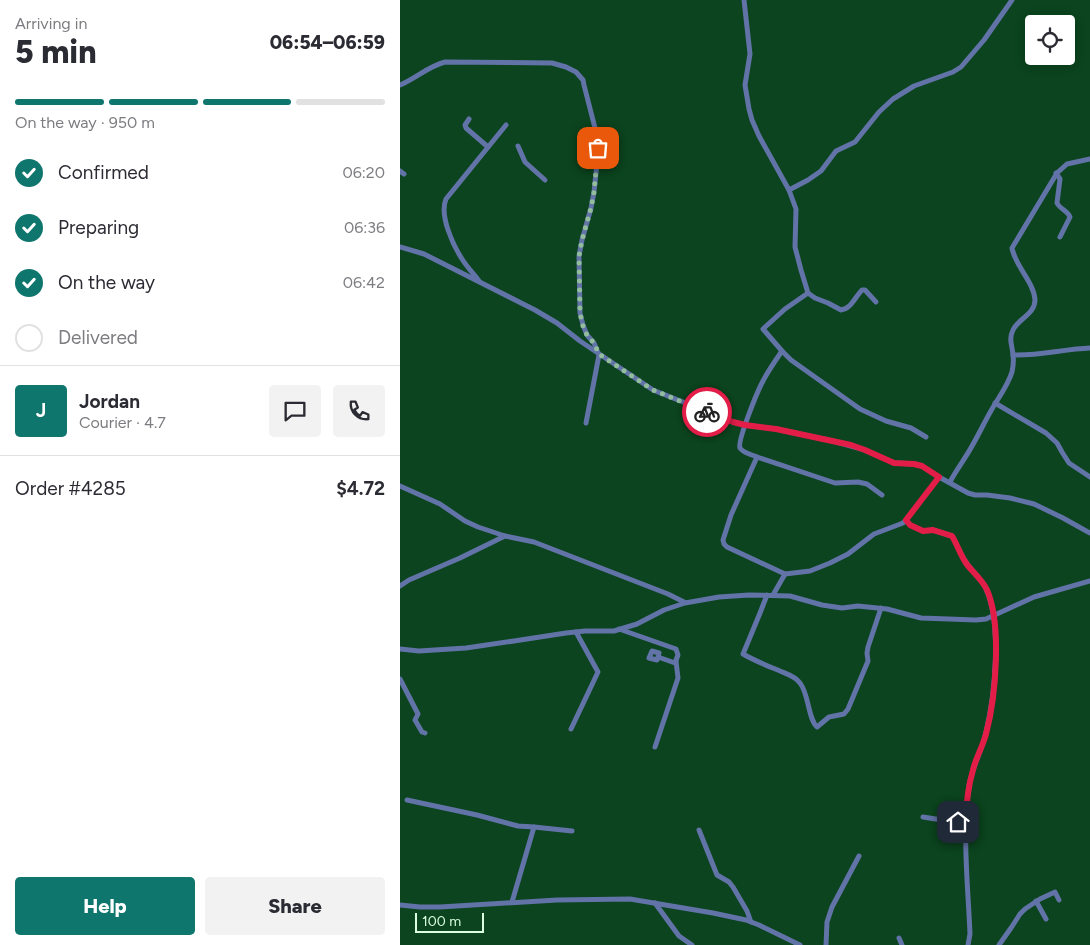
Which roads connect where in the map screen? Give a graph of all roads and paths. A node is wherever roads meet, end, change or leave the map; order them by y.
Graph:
1 (744, 0) edge
2 (1012, 0) edge
3 (400, 85) edge
4 (469, 119) dead end
5 (506, 125) dead end
6 (518, 146) dead end
7 (488, 147) junction
8 (1090, 159) edge
9 (1056, 173) junction
10 (545, 180) dead end
11 (789, 190) junction
12 (1060, 237) dead end
13 (400, 247) edge
14 (481, 283) junction
15 (808, 293) junction
16 (876, 302) dead end
17 (1090, 348) edge
18 (782, 351) junction
19 (599, 354) junction
20 (1014, 355) junction
21 (995, 403) junction
22 (586, 423) dead end
23 (745, 425) junction
24 (926, 437) dead end
25 (757, 457) junction
26 (1090, 476) edge
27 (939, 477) junction
28 (950, 482) junction
29 (400, 486) edge
30 (882, 495) dead end
31 (906, 520) junction
32 (1090, 533) edge
33 (505, 536) junction
34 (785, 574) junction
35 (1090, 581) edge
36 (400, 586) edge
37 (770, 595) junction
38 (685, 603) junction
39 (881, 608) junction
40 (994, 617) junction
41 (619, 629) junction
42 (576, 632) junction
43 (400, 649) edge
44 (658, 657) dead end
45 (676, 660) junction
46 (400, 679) edge
47 (572, 729) dead end
48 (425, 733) dead end
49 (655, 747) dead end
50 (407, 800) dead end
51 (923, 817) dead end
52 (966, 823) junction
53 (534, 827) junction
54 (699, 830) dead end
55 (572, 831) dead end
56 (859, 856) dead end
57 (1059, 900) dead end
58 (512, 902) junction
59 (655, 902) junction
60 (1036, 902) junction
61 (400, 905) edge
62 (1046, 919) dead end
63 (751, 922) junction
64 (899, 938) dead end
65 (692, 945) edge
66 (800, 945) edge
67 (826, 945) edge
68 (902, 945) edge
69 (968, 945) edge
70 (999, 945) edge

1 - 11 street
2 - 11 street
3 - 19 street
4 - 7 street
5 - 7 street
6 - 10 street
7 - 14 street
8 - 9 street
9 - 12 street
9 - 20 street
11 - 15 street
13 - 14 street
14 - 19 street
15 - 16 street
15 - 18 street
17 - 20 street
18 - 23 street
18 - 24 street
19 - 22 street
19 - 23 street
20 - 21 street
21 - 26 street
21 - 28 street
23 - 25 street
23 - 27 street
25 - 30 street
25 - 34 street
27 - 28 street
27 - 31 street
28 - 32 street
29 - 33 street
31 - 34 street
31 - 40 street
33 - 36 street
33 - 38 street
34 - 37 street
35 - 40 street
37 - 38 street
37 - 39 street
37 - 39 street
38 - 41 street
39 - 40 street
40 - 52 street
41 - 42 street
41 - 45 street
42 - 43 street
42 - 47 street
44 - 45 street
45 - 49 street
46 - 48 street
50 - 53 street
51 - 52 street
52 - 69 street
53 - 55 street
53 - 58 street
54 - 63 street
56 - 67 street
57 - 60 street
58 - 59 street
58 - 61 street
59 - 63 street
59 - 65 street
60 - 62 street
60 - 70 street
63 - 66 street
64 - 68 street

